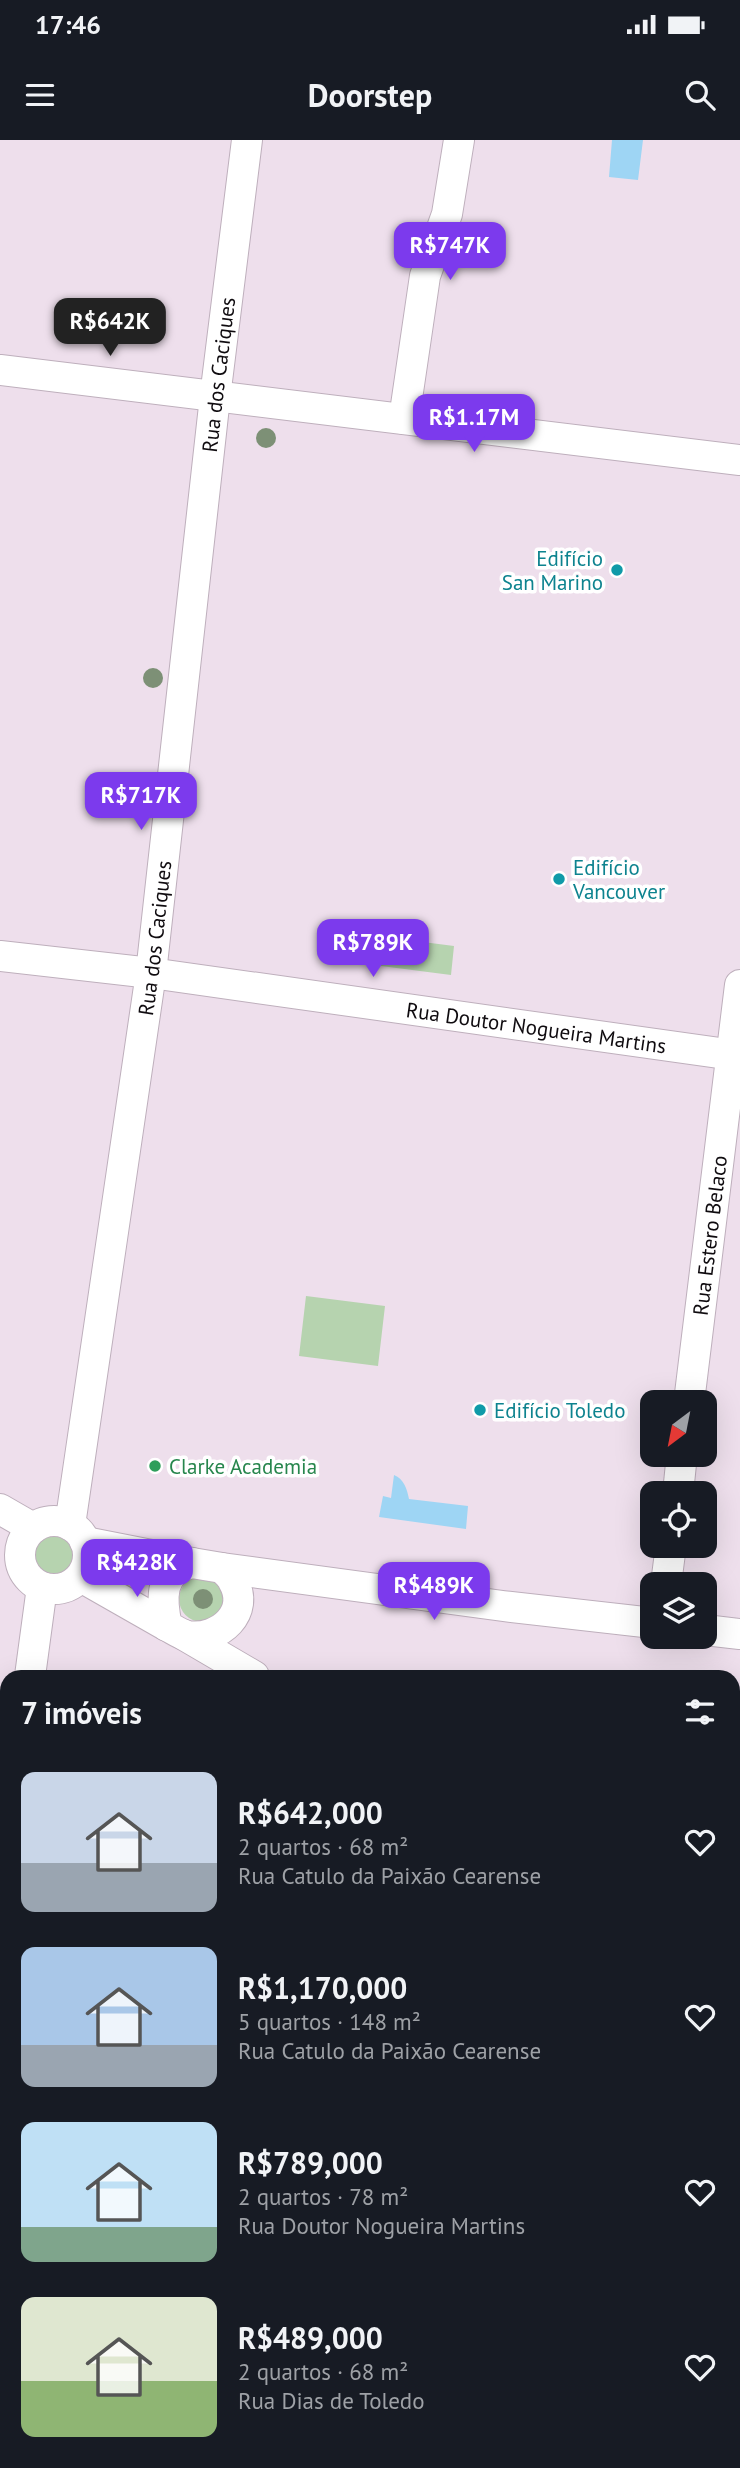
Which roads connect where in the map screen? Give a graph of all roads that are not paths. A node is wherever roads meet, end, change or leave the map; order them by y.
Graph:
1 (247, 140) edge
2 (459, 140) edge
3 (0, 370) edge
4 (215, 397) junction
5 (404, 419) junction
6 (740, 460) edge
7 (0, 956) edge
8 (151, 973) junction
9 (740, 985) edge
10 (736, 1055) edge
11 (691, 1390) edge
12 (0, 1509) edge
13 (33, 1528) junction
14 (77, 1533) junction
15 (192, 1563) junction
16 (222, 1568) junction
17 (81, 1577) junction
18 (42, 1587) junction
19 (640, 1622) edge
20 (176, 1631) junction
21 (717, 1631) edge
22 (740, 1634) edge
23 (31, 1670) edge
24 (244, 1670) edge

1 - 4 street, Rua dos Caciques
2 - 5 street
3 - 4 street
4 - 5 street
4 - 8 street, Rua dos Caciques
5 - 6 street
7 - 8 street, Rua Doutor Nogueira Martins
8 - 10 street, Rua Doutor Nogueira Martins
8 - 14 street, Rua dos Caciques
9 - 10 street, Rua Estero Belaco
10 - 11 street, Rua Estero Belaco
12 - 13 street
13 - 14 street
13 - 18 street
14 - 15 street
14 - 17 street
15 - 16 street
15 - 20 street
16 - 19 street
16 - 20 street
17 - 18 street
17 - 20 street
18 - 23 street
20 - 24 street
21 - 22 street

